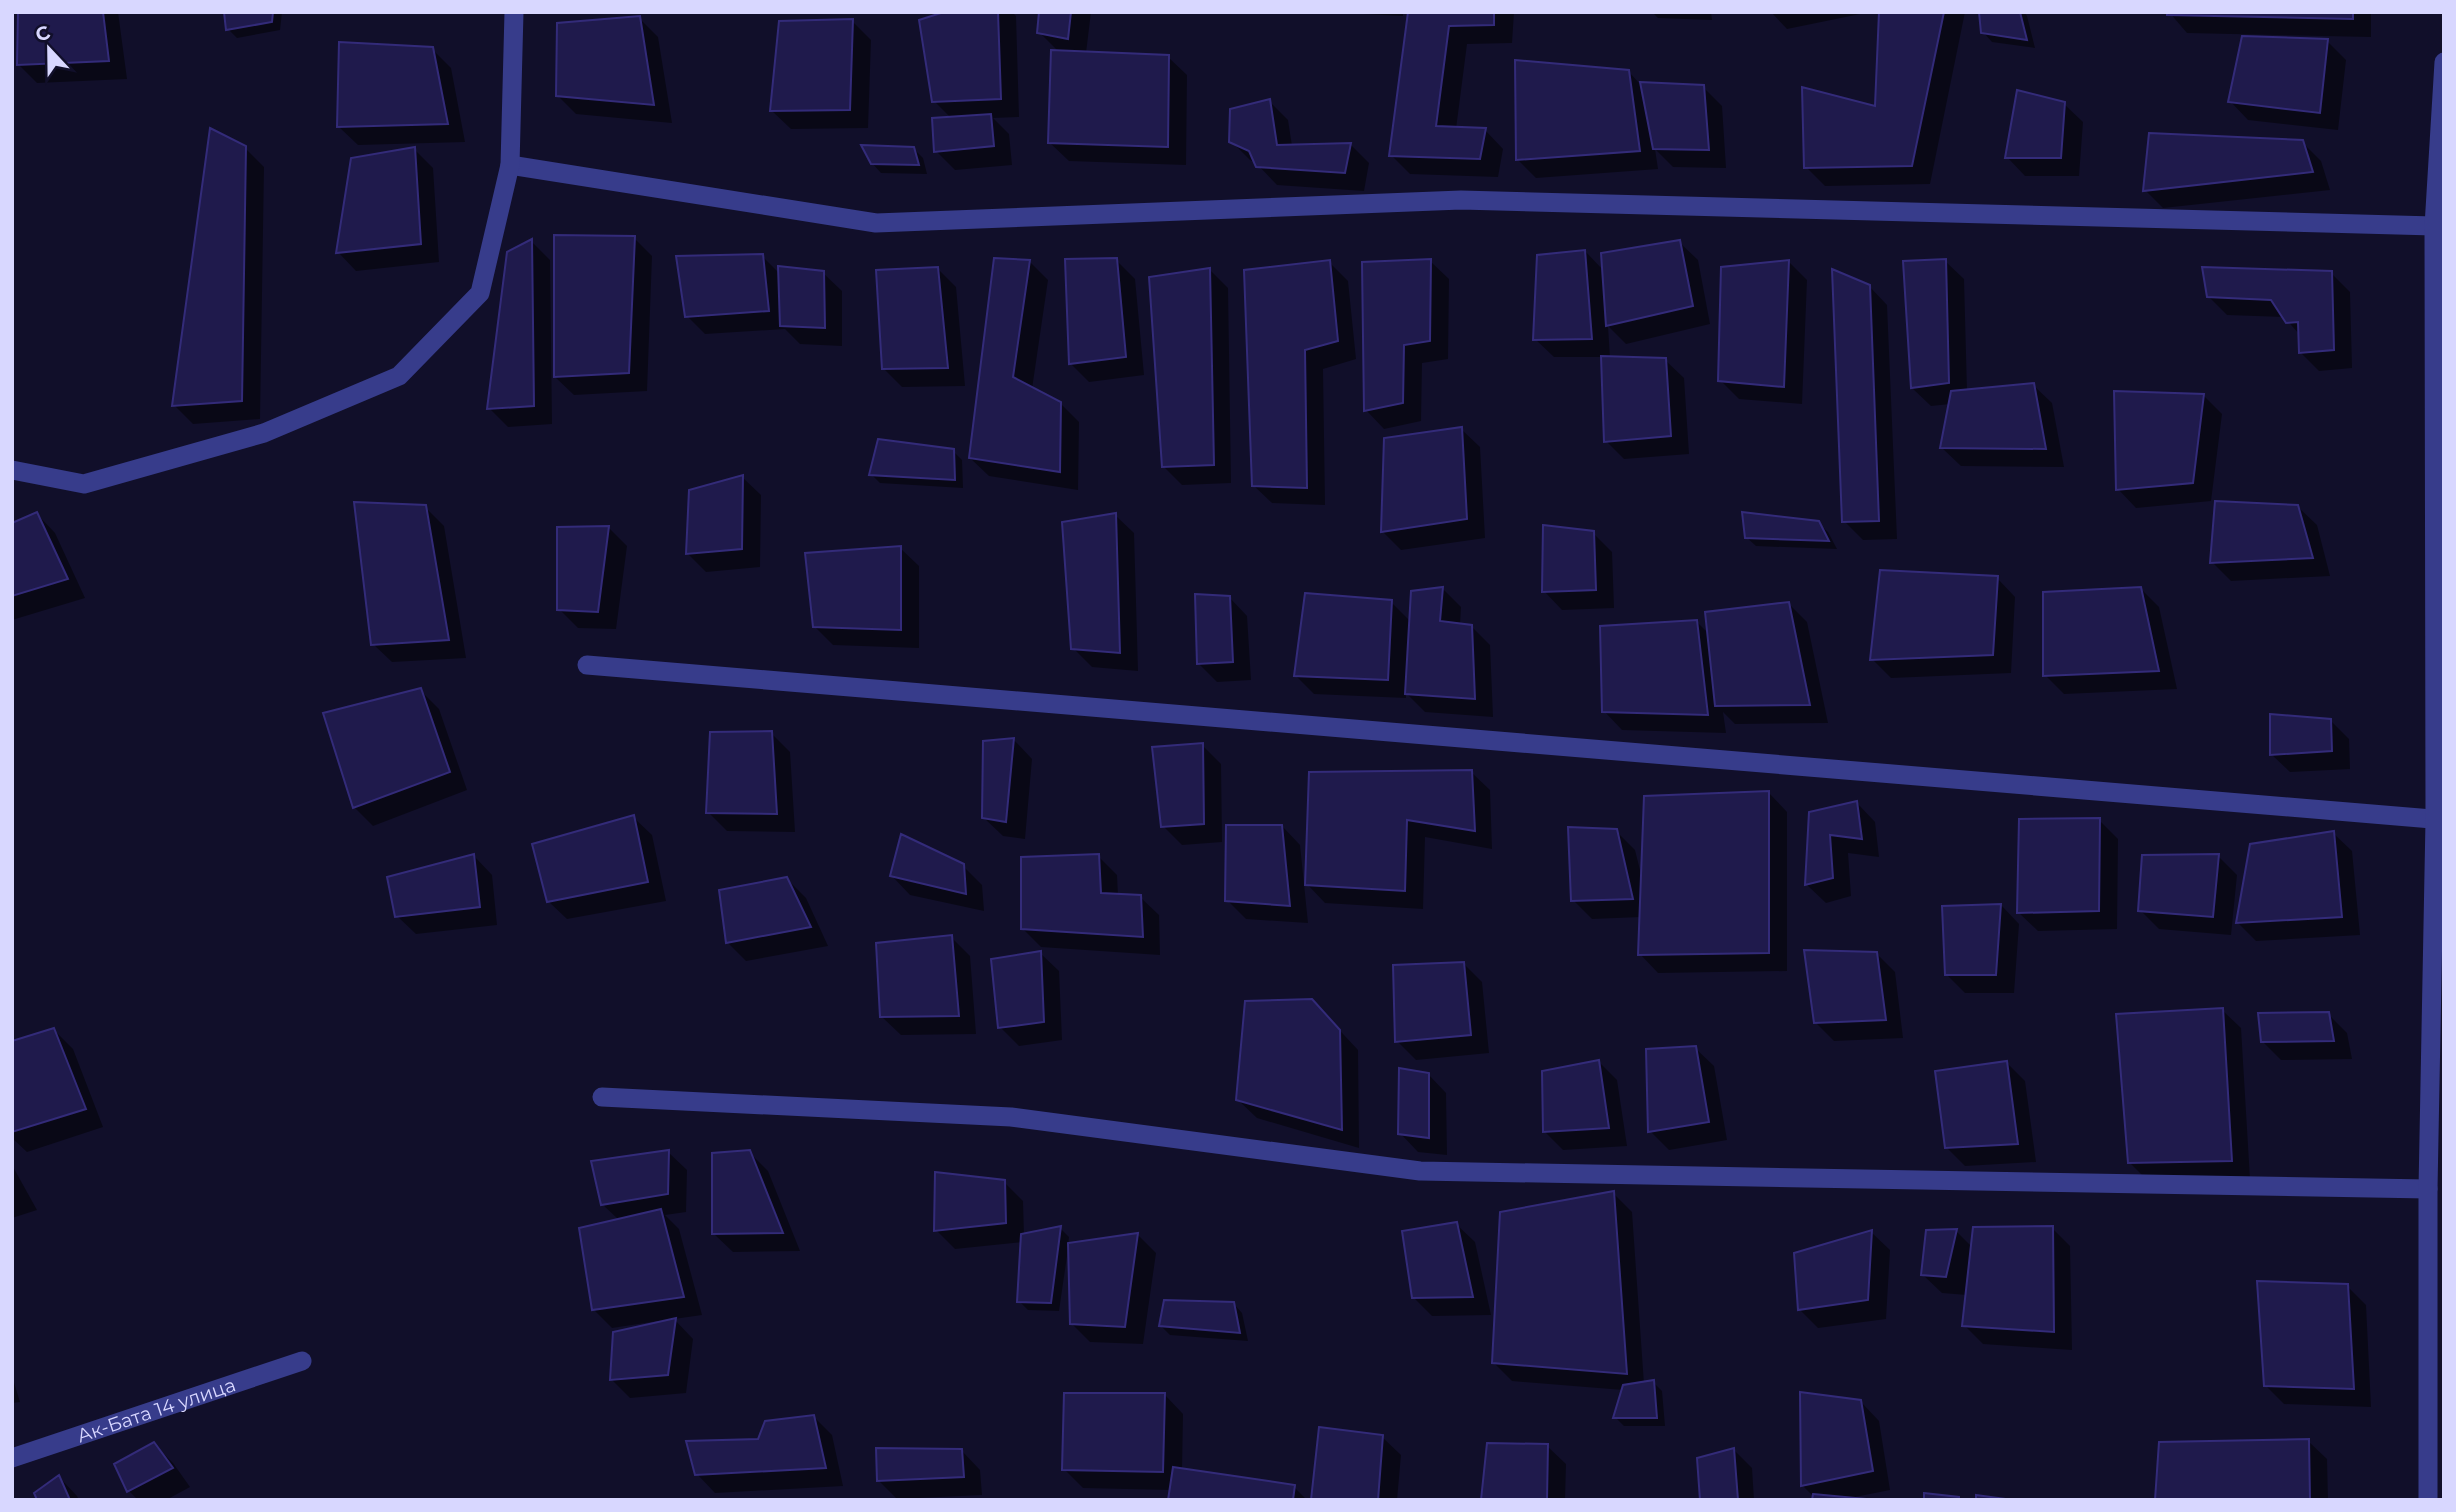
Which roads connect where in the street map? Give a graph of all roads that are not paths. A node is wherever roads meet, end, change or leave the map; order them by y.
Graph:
1 (514, 12) edge
2 (2444, 62) edge
3 (510, 165) junction
4 (2434, 226) junction
5 (2439, 382) edge
6 (12, 470) edge
7 (587, 665) dead end
8 (2440, 820) edge
9 (602, 1097) dead end
10 (2428, 1189) junction
11 (302, 1361) dead end
12 (2436, 1403) edge
13 (12, 1458) edge
14 (2428, 1500) edge

1 - 3 street
2 - 4 street
3 - 4 street
3 - 6 street
4 - 5 street
5 - 8 street
7 - 8 street
8 - 10 street
9 - 10 street
10 - 12 street
11 - 13 street, Ак-Бата 14 улица
12 - 14 street

